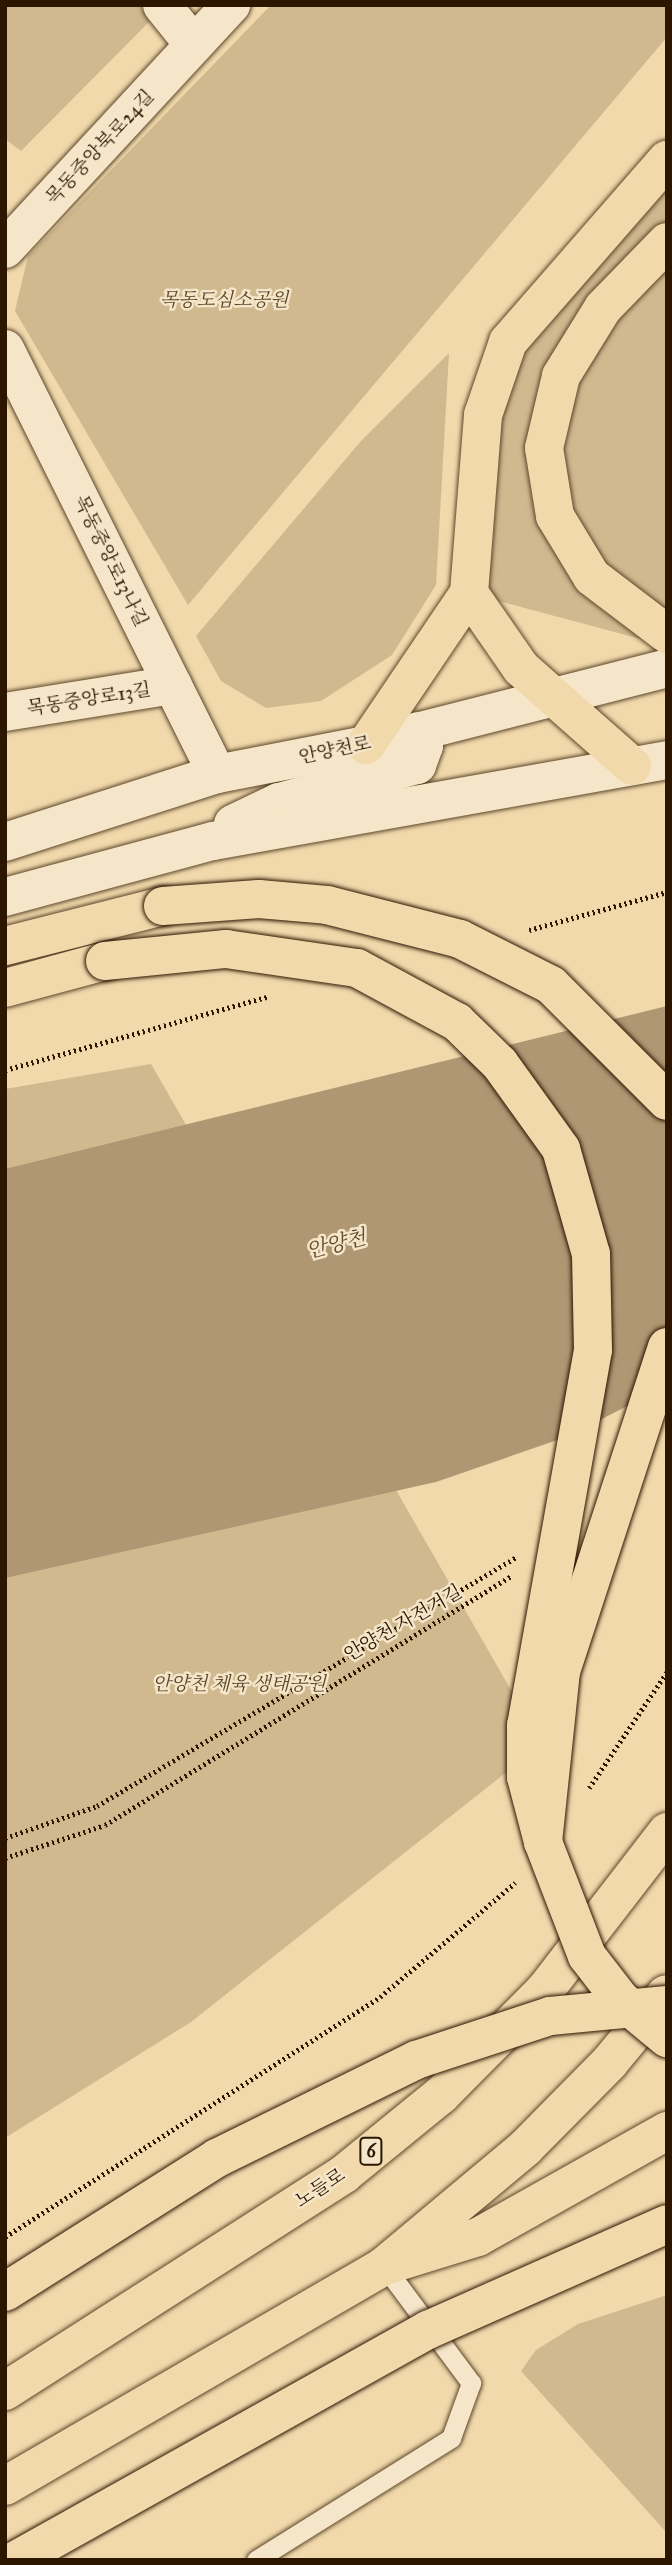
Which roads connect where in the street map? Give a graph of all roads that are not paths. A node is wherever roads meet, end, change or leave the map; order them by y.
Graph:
1 (162, 5) edge
2 (231, 5) edge
3 (194, 45) junction
4 (667, 160) edge
5 (667, 242) edge
6 (5, 248) edge
7 (5, 349) edge
8 (469, 593) junction
9 (667, 634) edge
10 (667, 667) edge
11 (173, 685) junction
12 (551, 696) junction
13 (5, 712) edge
14 (418, 731) junction
15 (366, 744) junction
16 (650, 763) edge
17 (217, 774) junction
18 (213, 841) junction
19 (5, 842) edge
20 (5, 897) edge
21 (5, 946) edge
22 (5, 988) edge
23 (667, 1101) edge
24 (667, 1347) edge
25 (667, 1832) edge
26 (534, 1856) junction
27 (667, 1993) edge
28 (667, 2005) edge
29 (667, 2038) edge
30 (667, 2131) edge
31 (667, 2224) edge
32 (384, 2266) junction
33 (5, 2292) edge
34 (5, 2391) edge
35 (5, 2486) edge
36 (16, 2560) edge
37 (256, 2560) edge

1 - 3 main road
2 - 3 main road, 목동중앙북로24길
3 - 6 main road, 목동중앙북로24길
4 - 8 main road
5 - 9 main road
7 - 11 main road, 목동중앙로13나길
8 - 12 main road
8 - 15 main road
10 - 12 main road, 안양천로
11 - 13 main road, 목동중앙로13길
11 - 17 main road, 목동중앙로13나길
12 - 14 main road, 안양천로
12 - 16 main road
14 - 15 main road, 안양천로
14 - 18 main road
15 - 17 main road, 안양천로
16 - 18 main road
17 - 19 main road, 안양천로
18 - 20 main road
21 - 23 main road, bridge
22 - 26 main road, bridge
24 - 26 main road, bridge
25 - 34 main road, 노들로 / 6
26 - 29 main road, bridge
27 - 32 main road
28 - 33 main road, bridge
30 - 32 main road
31 - 36 main road, bridge
32 - 35 main road
32 - 37 lane

